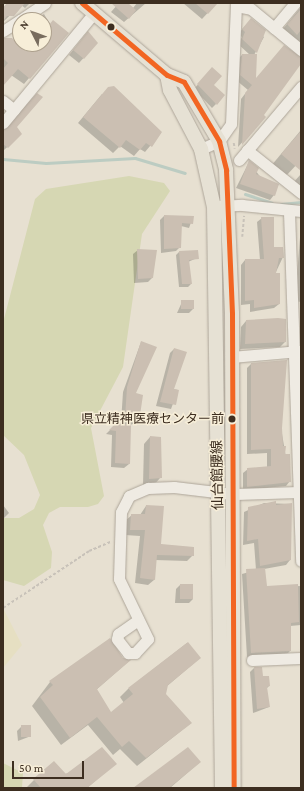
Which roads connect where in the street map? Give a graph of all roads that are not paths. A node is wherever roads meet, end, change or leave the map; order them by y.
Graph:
1 (45, 3) edge
2 (82, 3) edge
3 (295, 3) edge
4 (236, 5) edge
5 (32, 12) edge
6 (94, 14) junction
7 (12, 25) edge
8 (274, 28) junction
9 (3, 31) edge
10 (301, 50) edge
11 (167, 76) junction
12 (301, 86) edge
13 (3, 101) edge
14 (14, 110) junction
15 (3, 123) edge
16 (219, 141) junction
17 (201, 149) junction
18 (247, 150) junction
19 (239, 160) dead end
20 (301, 193) edge
21 (230, 205) junction
22 (214, 207) junction
23 (301, 211) edge
24 (288, 212) junction
25 (298, 351) edge
26 (231, 357) junction
27 (299, 410) edge
28 (217, 489) junction
29 (300, 492) edge
30 (233, 494) junction
31 (301, 546) edge
32 (301, 561) edge
33 (138, 620) dead end
34 (301, 658) edge
35 (252, 660) dead end
36 (222, 788) edge
37 (234, 788) edge

1 - 5 street
2 - 6 main road, 仙台館腰線
3 - 8 street
4 - 8 street
4 - 16 street
6 - 11 main road, 仙台館腰線
6 - 14 street
7 - 9 street
8 - 10 street
11 - 16 main road, 仙台館腰線
11 - 17 main road, 仙台館腰線
12 - 18 street
13 - 14 street
14 - 15 street
16 - 17 street
16 - 21 main road, 仙台館腰線
17 - 22 main road, 仙台館腰線
18 - 19 street
18 - 20 street
21 - 22 street
21 - 24 street
21 - 26 main road, 仙台館腰線
22 - 28 main road, 仙台館腰線
23 - 24 street
24 - 25 street
25 - 26 street
25 - 27 street
26 - 30 main road, 仙台館腰線
27 - 29 street
28 - 30 street
28 - 33 street
28 - 36 main road, 仙台館腰線
29 - 30 street
29 - 31 street
30 - 37 main road, 仙台館腰線
31 - 32 street
34 - 35 street

